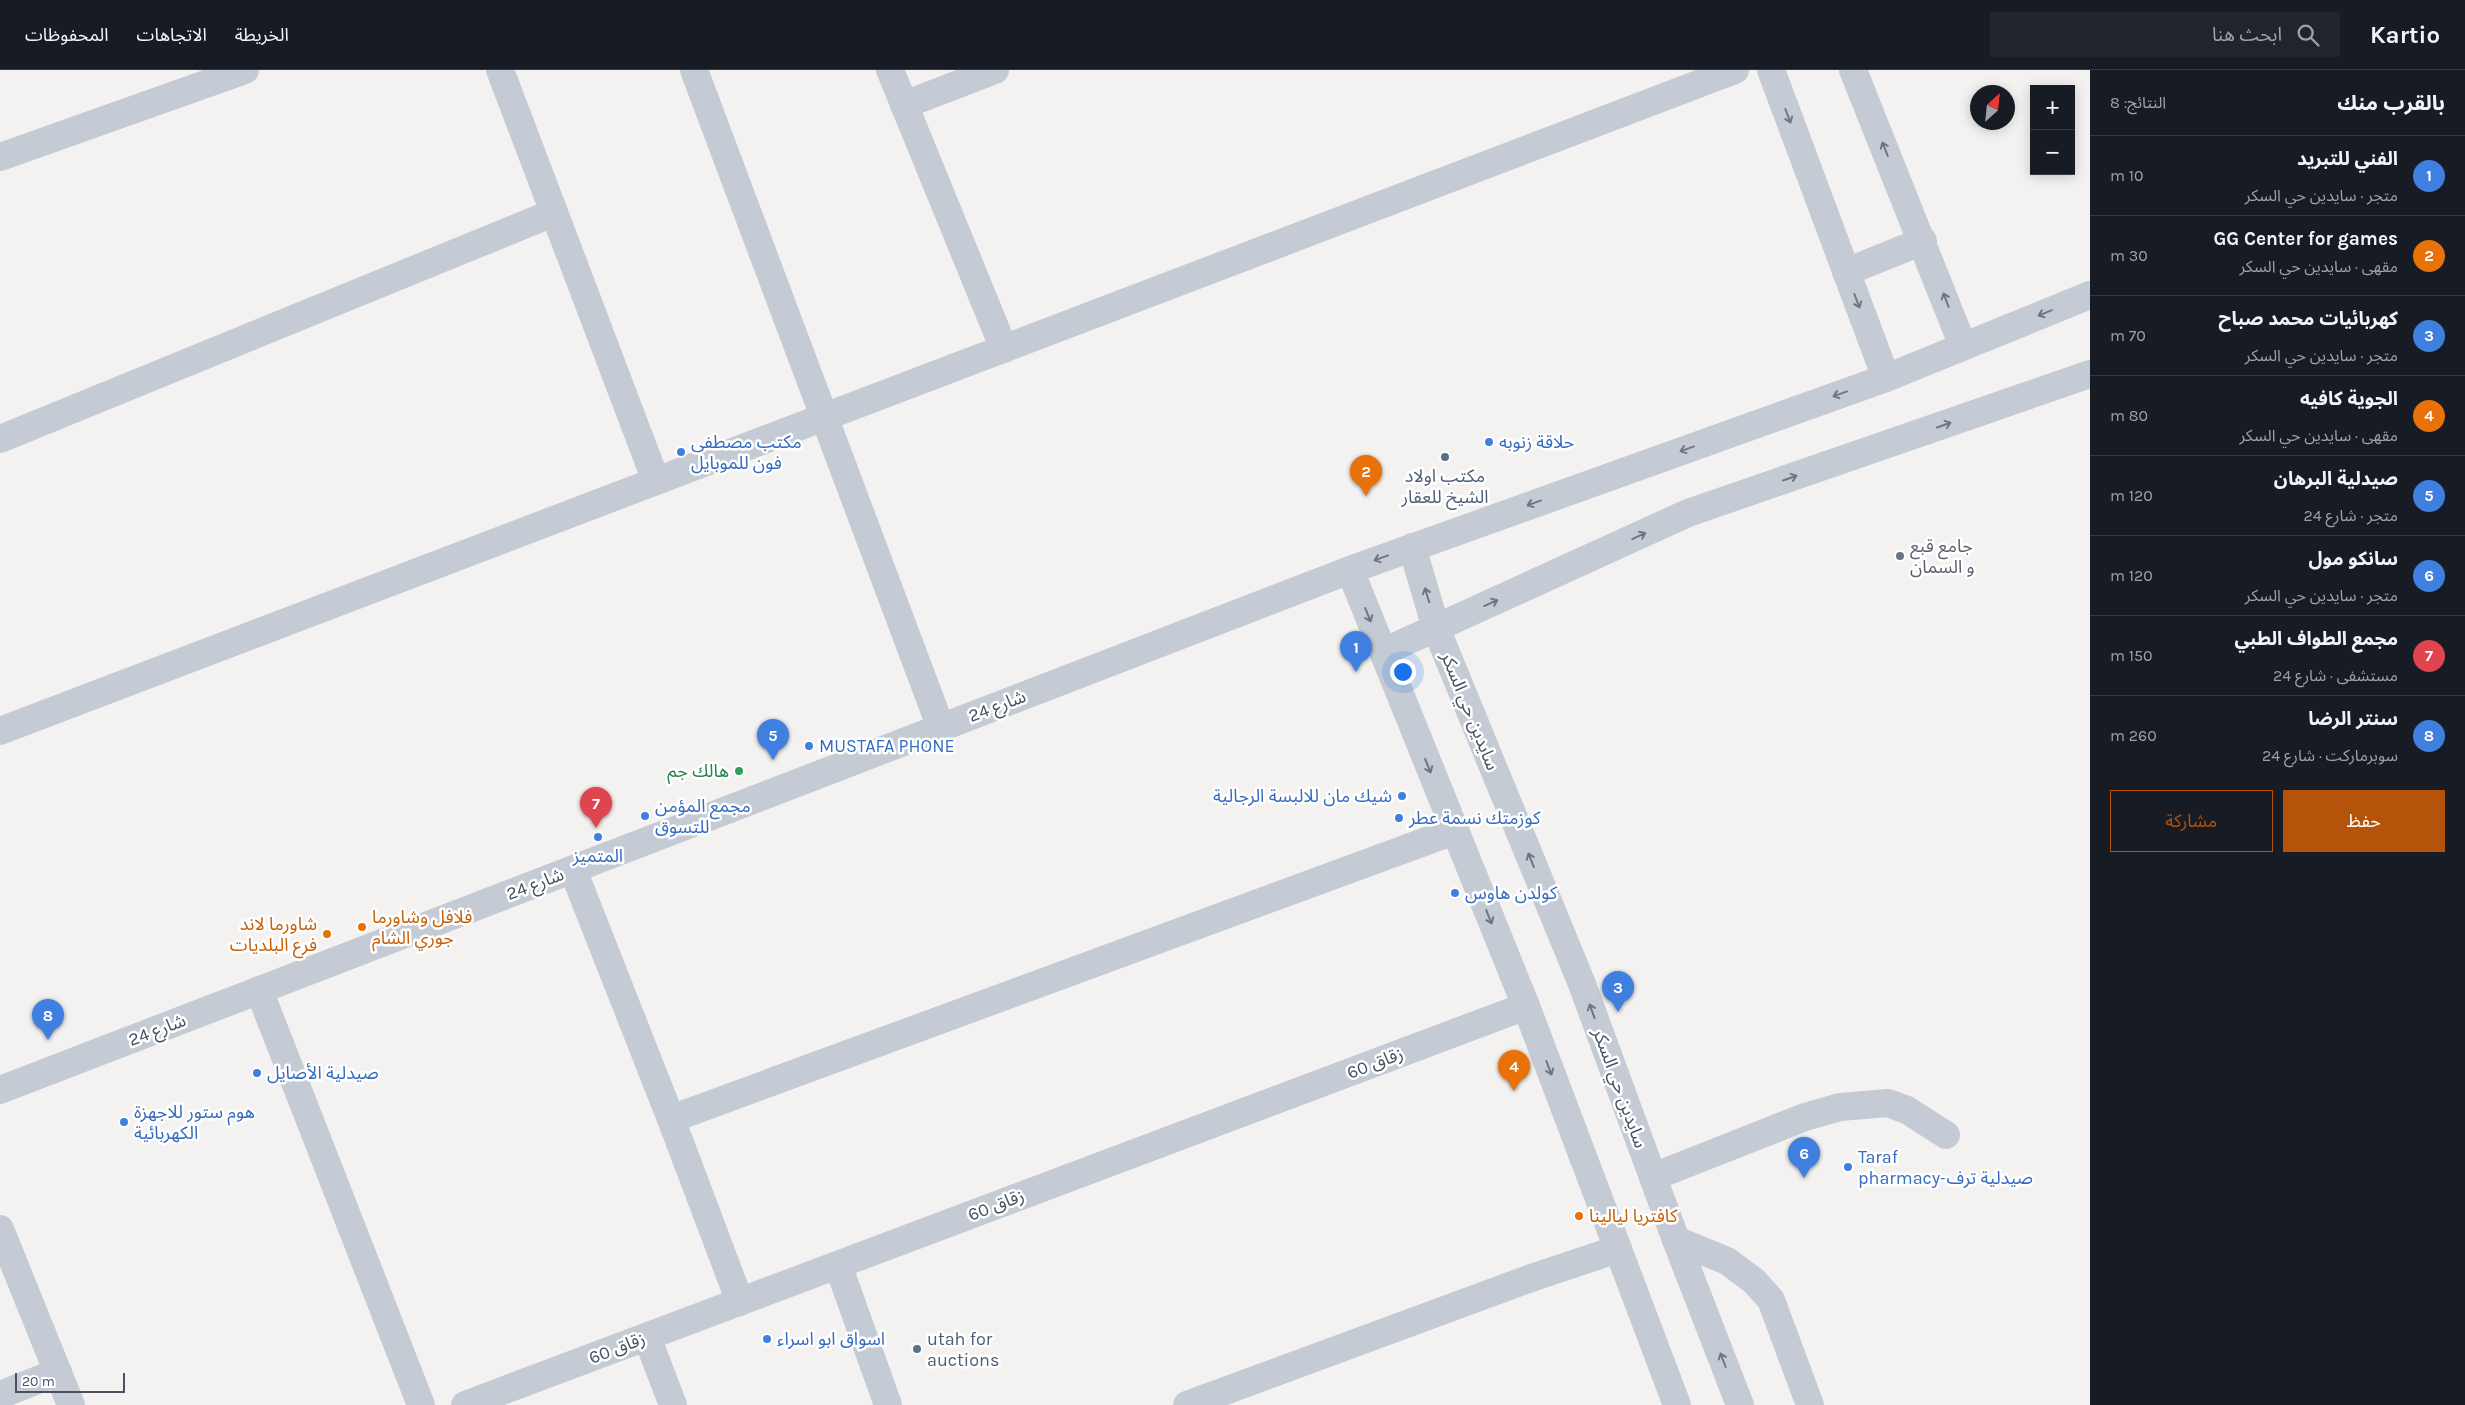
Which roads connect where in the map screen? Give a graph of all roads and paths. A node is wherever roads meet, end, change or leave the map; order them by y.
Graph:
1 (245, 70) edge
2 (500, 70) edge
3 (694, 70) edge
4 (890, 70) edge
5 (994, 70) edge
6 (1735, 70) edge
7 (1771, 70) edge
8 (1853, 70) edge
9 (904, 105) junction
10 (0, 157) edge
11 (553, 213) junction
12 (1922, 241) junction
13 (1846, 272) junction
14 (2090, 295) edge
15 (1963, 346) junction
16 (1004, 349) junction
17 (2090, 374) edge
18 (1886, 378) junction
19 (826, 416) junction
20 (0, 439) edge
21 (656, 481) junction
22 (1412, 547) junction
23 (1350, 570) junction
24 (1436, 628) junction
25 (1383, 652) junction
26 (941, 728) junction
27 (0, 731) edge
28 (1454, 831) junction
29 (573, 870) junction
30 (259, 990) junction
31 (1526, 1006) junction
32 (0, 1090) edge
33 (671, 1119) junction
34 (1946, 1136) dead end
35 (1653, 1177) junction
36 (0, 1229) edge
37 (1676, 1240) junction
38 (1618, 1249) junction
39 (838, 1265) junction
40 (740, 1302) junction
41 (647, 1337) junction
42 (58, 1372) junction
43 (0, 1394) edge
44 (469, 1404) edge
45 (71, 1405) edge
46 (421, 1405) edge
47 (673, 1405) edge
48 (888, 1405) edge
49 (1187, 1405) edge
50 (1677, 1405) edge
51 (1740, 1405) edge
52 (1810, 1405) edge

1 - 10 street
2 - 11 street
3 - 19 street
4 - 9 street
5 - 9 street
6 - 16 street
7 -> 13 street
12 -> 8 street
9 - 16 street
11 - 20 street
11 - 21 street
12 - 13 street
15 -> 12 street
13 -> 18 street
14 -> 15 street, شارع 24
15 - 18 street, شارع 24
16 - 19 street
24 -> 17 street
18 -> 22 street, شارع 24
19 - 21 street
19 - 26 street
21 - 27 street
22 -> 23 street, شارع 24
24 -> 22 street, سايدين حي السكر
23 -> 25 street
23 - 26 street, شارع 24
24 - 25 street
35 -> 24 street, سايدين حي السكر
25 -> 28 street
26 - 29 street, شارع 24
28 -> 31 street
28 - 33 street
29 - 30 street, شارع 24
29 - 33 street
30 - 32 street, شارع 24
30 - 46 street
31 -> 38 street
31 - 39 street, زقاق 60
33 - 40 street
34 - 35 street
35 - 37 street, سايدين حي السكر
36 - 42 street
51 -> 37 street, سايدين حي السكر
37 - 52 street
38 - 49 street
38 - 50 street
39 - 40 street, زقاق 60
39 - 48 street
40 - 41 street, زقاق 60
41 - 44 street, زقاق 60
41 - 47 street
42 - 43 street
42 - 45 street

